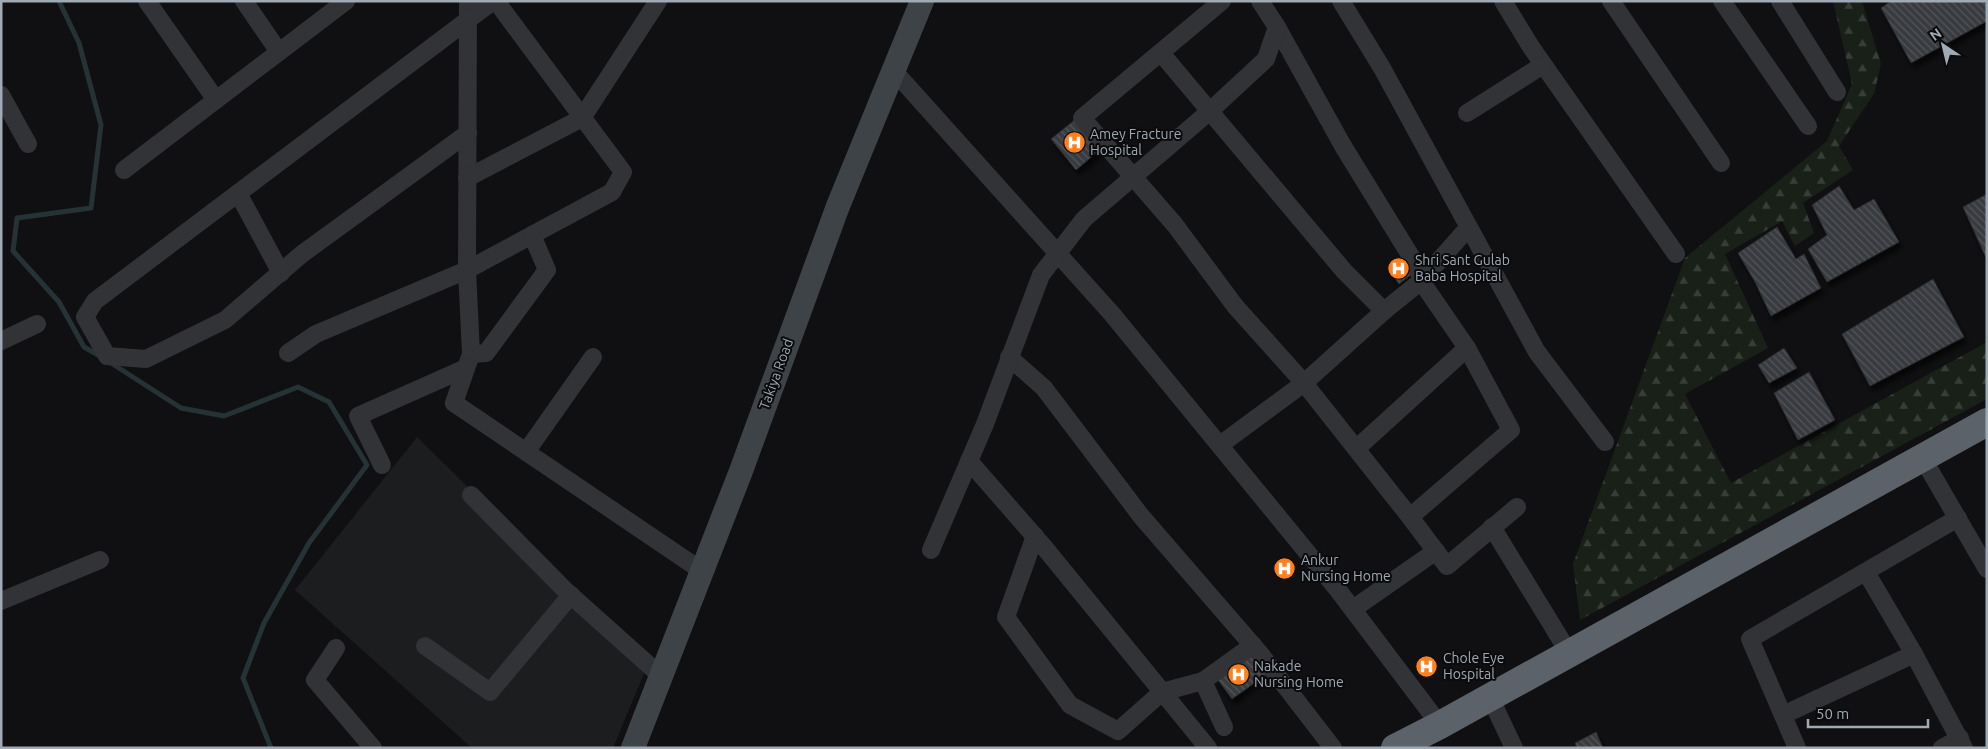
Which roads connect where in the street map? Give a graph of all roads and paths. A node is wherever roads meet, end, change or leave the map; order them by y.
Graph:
1 (147, 1) edge
2 (244, 1) edge
3 (468, 1) edge
4 (495, 1) edge
5 (658, 1) edge
6 (922, 1) edge
7 (1222, 1) edge
8 (1260, 1) edge
9 (1341, 1) edge
10 (1503, 1) edge
11 (1722, 1) edge
12 (1780, 1) edge
13 (345, 2) edge
14 (1616, 2) edge
15 (469, 19) junction
16 (1277, 27) junction
17 (279, 52) junction
18 (1161, 53) junction
19 (1543, 65) junction
20 (894, 70) junction
21 (1837, 92) dead end
22 (1, 95) edge
23 (216, 100) junction
24 (1210, 111) junction
25 (1467, 113) dead end
26 (582, 118) junction
27 (1808, 126) dead end
28 (468, 133) junction
29 (28, 144) dead end
30 (1721, 163) dead end
31 (124, 170) dead end
32 (1133, 176) junction
33 (467, 178) junction
34 (238, 193) junction
35 (1468, 228) junction
36 (532, 235) junction
37 (1058, 253) junction
38 (1676, 254) dead end
39 (467, 270) junction
40 (281, 273) junction
41 (1421, 281) junction
42 (1384, 311) junction
43 (37, 324) dead end
44 (1, 341) edge
45 (1466, 348) junction
46 (288, 353) dead end
47 (592, 357) dead end
48 (1010, 357) junction
49 (468, 361) junction
50 (1304, 384) junction
51 (1987, 422) edge
52 (1606, 442) dead end
53 (1220, 445) junction
54 (1357, 448) junction
55 (526, 452) junction
56 (1922, 457) junction
57 (969, 461) junction
58 (382, 465) dead end
59 (471, 495) dead end
60 (1517, 507) dead end
61 (1410, 517) junction
62 (1958, 518) junction
63 (1492, 527) junction
64 (1035, 536) junction
65 (931, 550) dead end
66 (1436, 551) junction
67 (100, 560) dead end
68 (1987, 569) edge
69 (702, 571) junction
70 (1866, 572) junction
71 (571, 596) junction
72 (1, 601) edge
73 (1352, 610) junction
74 (1252, 645) junction
75 (426, 646) dead end
76 (336, 648) dead end
77 (1569, 653) junction
78 (1914, 654) junction
79 (661, 676) junction
80 (1204, 681) junction
81 (1162, 692) junction
82 (1490, 697) junction
83 (1783, 715) junction
84 (1440, 725) junction
85 (1224, 727) dead end
86 (1962, 743) edge
87 (373, 748) edge
88 (633, 748) edge
89 (1208, 748) edge
90 (1333, 748) edge
91 (1395, 748) edge
92 (1514, 748) edge
93 (1797, 748) edge
94 (1942, 748) edge

1 - 23 street
2 - 17 street
3 - 15 street
4 - 15 street
4 - 26 street
5 - 26 street
6 - 20 main road, Takiya Road
7 - 18 street
8 - 16 street
9 - 35 street
10 - 19 street
11 - 27 street
12 - 21 street
13 - 17 street
14 - 30 street
15 - 28 street
15 - 34 street
16 - 24 street
16 - 41 street
17 - 23 street
18 - 24 street
18 - 32 street
19 - 25 street
19 - 38 street
20 - 37 street
20 - 69 main road, Takiya Road
22 - 29 street
23 - 31 street
24 - 32 street
24 - 42 street
26 - 33 street
26 - 36 street
28 - 33 street
28 - 40 street
32 - 37 street
32 - 50 street
33 - 39 street
34 - 40 street
34 - 40 street
35 - 41 street
35 - 52 street
36 - 39 street
36 - 49 street
37 - 48 street
37 - 53 street
39 - 46 street
39 - 49 street
41 - 42 street
41 - 45 street
42 - 50 street
43 - 44 street
45 - 54 street
45 - 61 street
47 - 55 street
48 - 57 street
48 - 74 street
49 - 55 street
49 - 58 street
50 - 53 street
50 - 54 street
51 - 56 highway
53 - 73 street
54 - 61 street
55 - 69 street
56 - 62 street
56 - 77 highway
57 - 64 street
57 - 65 street
59 - 71 street
60 - 63 street
61 - 66 street
62 - 68 street
62 - 70 street
63 - 66 street
63 - 77 street
64 - 81 street
64 - 81 street
66 - 73 street
67 - 72 street
69 - 79 main road, Takiya Road
70 - 78 street
70 - 83 street
71 - 75 street
71 - 79 street
73 - 84 street
74 - 80 street
74 - 90 street
76 - 87 street
77 - 82 highway
78 - 83 street
78 - 86 street
79 - 88 main road, Takiya Road
80 - 81 street
80 - 85 street
81 - 89 street
82 - 84 highway
82 - 92 street
83 - 93 street
84 - 91 highway
86 - 94 street

